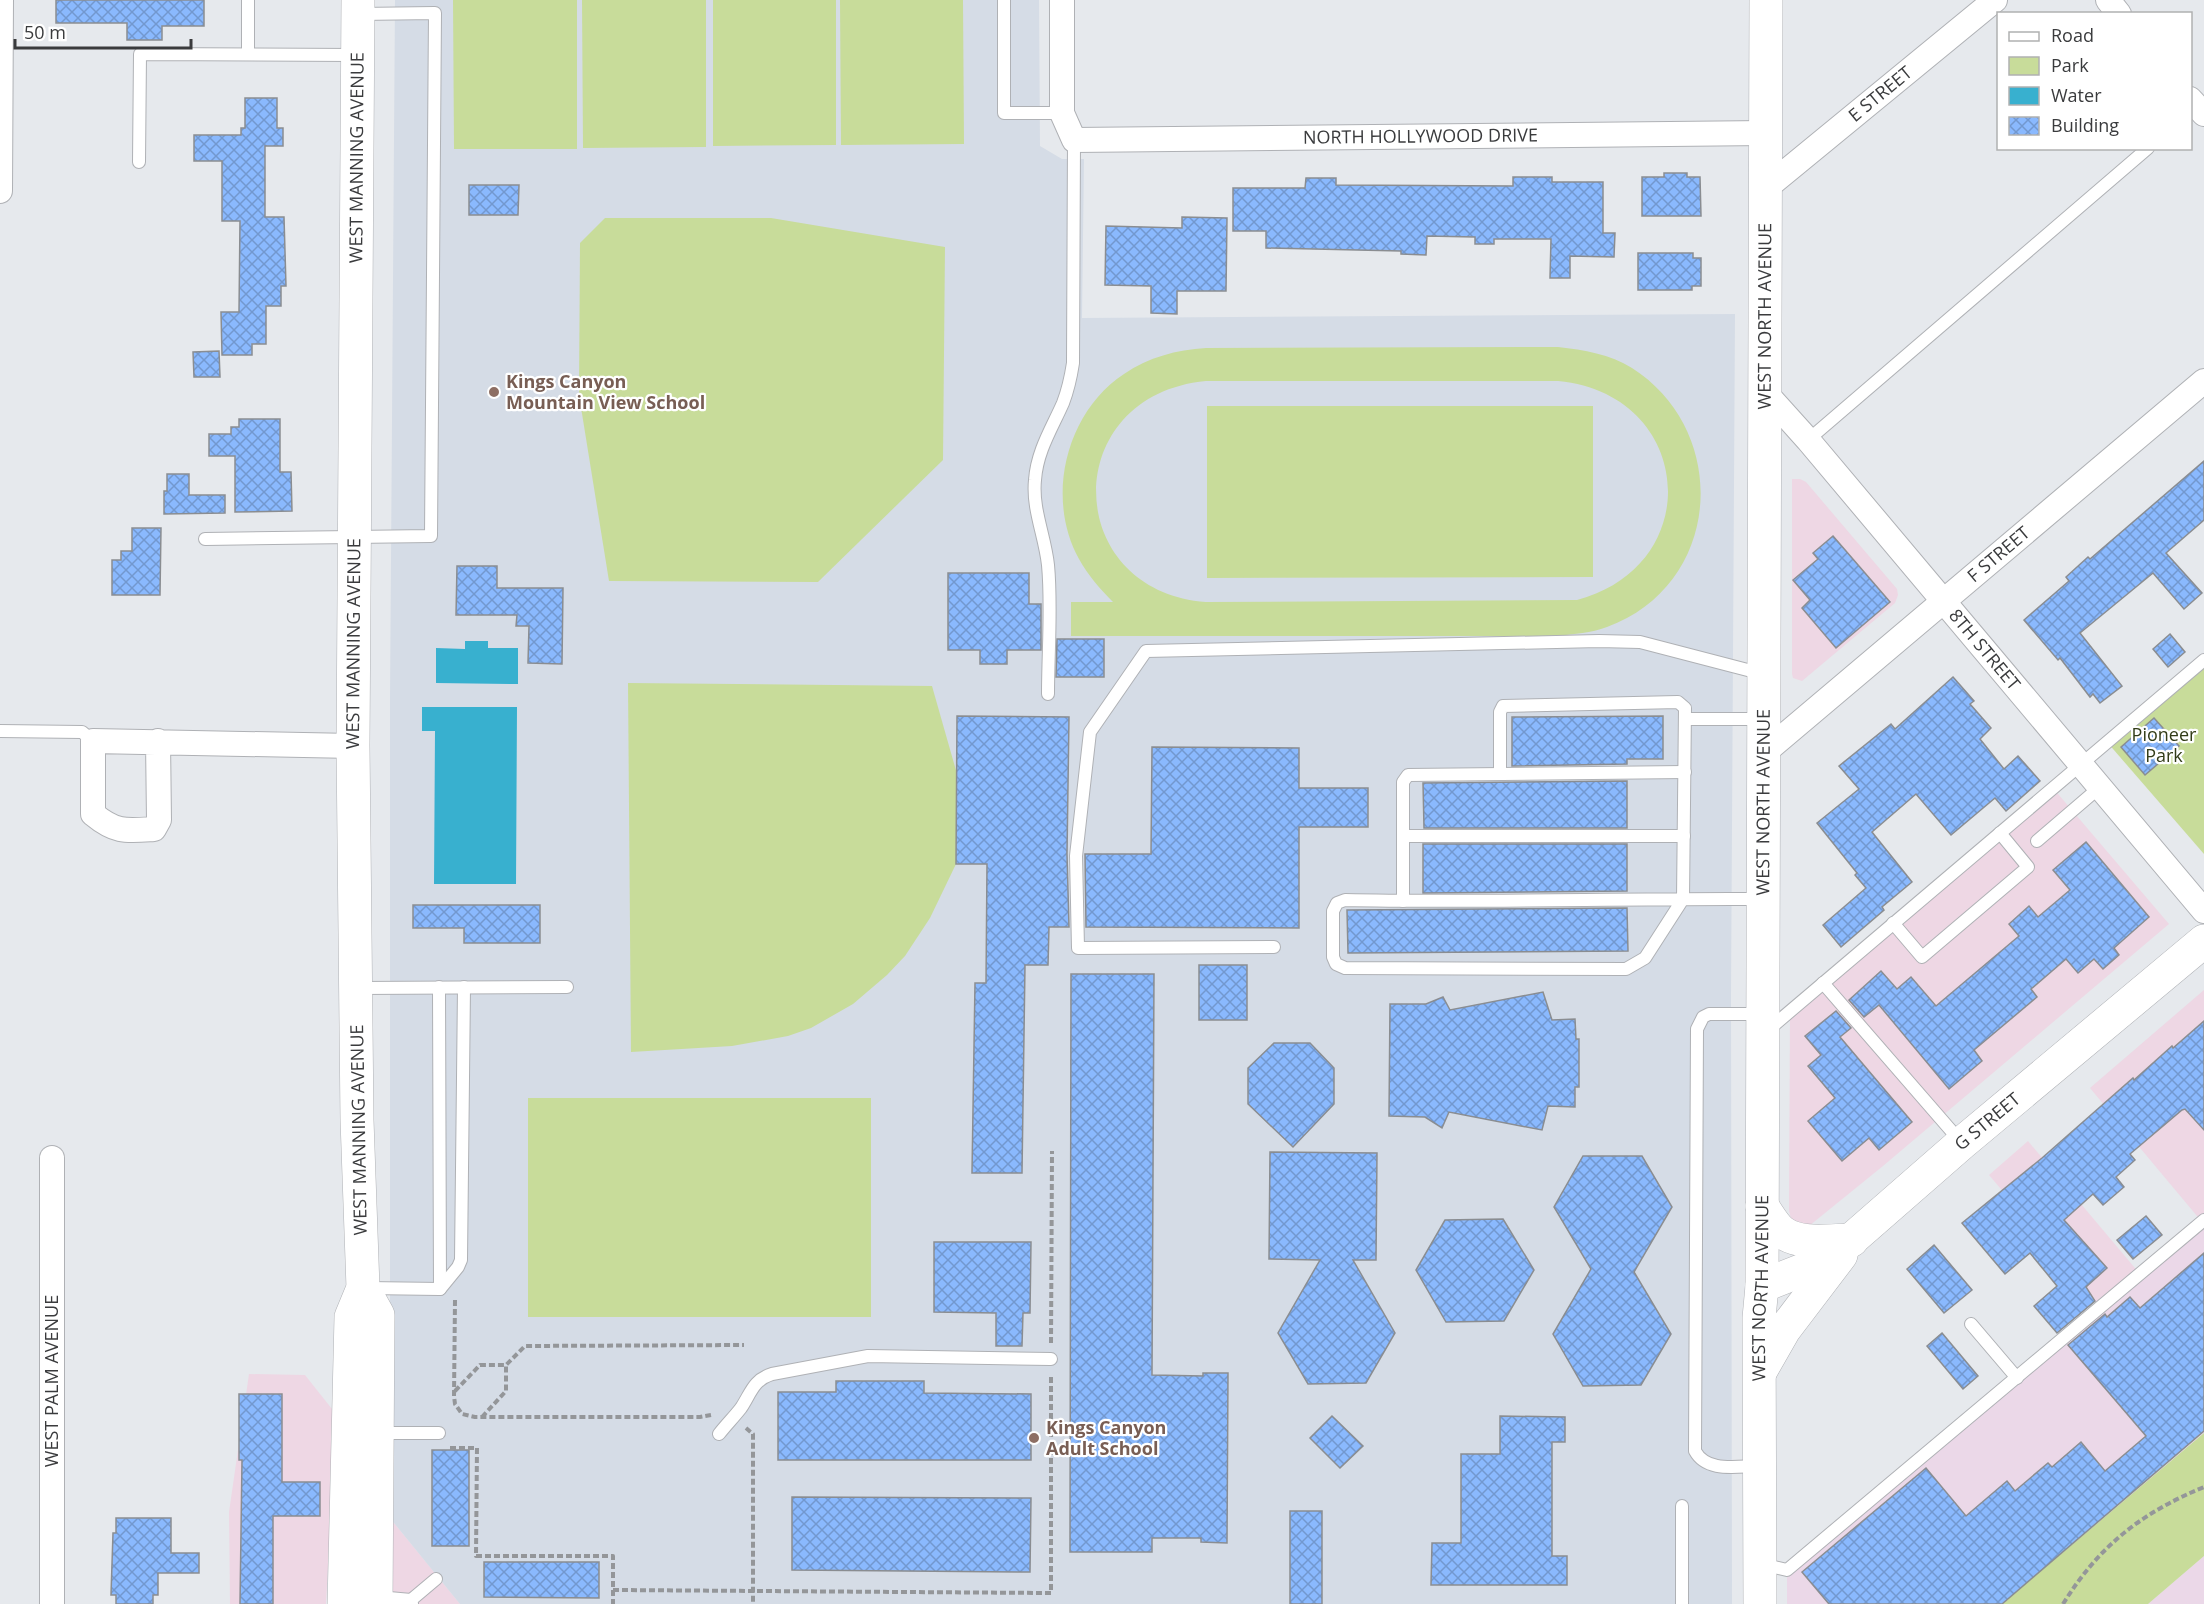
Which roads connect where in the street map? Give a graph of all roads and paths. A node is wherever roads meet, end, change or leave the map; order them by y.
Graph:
1 (1, 0) edge
2 (248, 0) edge
3 (1004, 0) edge
4 (1062, 0) edge
5 (1766, 0) edge
6 (1995, 0) edge
7 (2108, 0) edge
8 (358, 7) edge
9 (2117, 12) edge
10 (248, 54) junction
11 (358, 55) junction
12 (1062, 113) junction
13 (1766, 133) junction
14 (1074, 140) junction
15 (2146, 150) edge
16 (139, 162) dead end
17 (1766, 188) junction
18 (0, 191) edge
19 (2204, 381) edge
20 (1764, 391) junction
21 (1808, 440) junction
22 (353, 537) junction
23 (205, 539) dead end
24 (1943, 602) junction
25 (2204, 660) edge
26 (1764, 675) junction
27 (1048, 694) dead end
28 (1686, 719) junction
29 (1765, 719) junction
30 (0, 731) edge
31 (93, 741) junction
32 (158, 741) junction
33 (353, 746) junction
34 (1765, 752) junction
35 (2081, 764) junction
36 (1685, 772) junction
37 (1500, 773) junction
38 (2100, 787) junction
39 (2000, 833) junction
40 (1404, 836) junction
41 (1684, 836) junction
42 (2037, 841) dead end
43 (1683, 899) junction
44 (1763, 900) junction
45 (1403, 901) junction
46 (2204, 911) edge
47 (1893, 923) junction
48 (2204, 941) edge
49 (1274, 946) dead end
50 (1822, 983) junction
51 (440, 987) junction
52 (464, 987) junction
53 (567, 987) dead end
54 (356, 988) junction
55 (1763, 1025) junction
56 (1962, 1143) junction
57 (1052, 1151) dead end
58 (52, 1158) dead end
59 (1762, 1206) junction
60 (2204, 1220) edge
61 (1852, 1240) junction
62 (1762, 1286) junction
63 (363, 1288) junction
64 (440, 1289) junction
65 (460, 1293) dead end
66 (1971, 1324) dead end
67 (744, 1345) dead end
68 (1051, 1359) junction
69 (506, 1365) junction
70 (1760, 1372) junction
71 (2017, 1378) junction
72 (454, 1392) junction
73 (482, 1417) junction
74 (732, 1418) junction
75 (377, 1433) junction
76 (439, 1433) dead end
77 (719, 1434) dead end
78 (445, 1448) dead end
79 (1760, 1466) junction
80 (2204, 1487) edge
81 (1682, 1506) dead end
82 (1760, 1564) junction
83 (436, 1578) dead end
84 (613, 1590) junction
85 (376, 1600) edge
86 (411, 1602) edge
87 (52, 1604) edge
88 (344, 1604) edge
89 (613, 1604) edge
90 (753, 1604) edge
91 (1682, 1604) edge
92 (1760, 1604) edge
93 (2063, 1604) edge

1 - 18 street
2 - 10 lane
3 - 12 lane
4 - 12 street
5 - 13 street, WEST NORTH AVENUE
6 - 17 street, E STREET
7 - 9 street
8 - 11 street, WEST MANNING AVENUE
8 - 22 lane
10 - 11 lane
10 - 16 lane
11 - 22 street, WEST MANNING AVENUE
12 - 14 street
13 - 14 street, NORTH HOLLYWOOD DRIVE
13 - 17 street, WEST NORTH AVENUE
14 - 27 lane
15 - 21 lane
17 - 20 street, WEST NORTH AVENUE
19 - 24 street, F STREET
20 - 21 street, 8TH STREET
20 - 26 street, WEST NORTH AVENUE
21 - 24 street, 8TH STREET
22 - 23 lane
22 - 33 street, WEST MANNING AVENUE
24 - 34 street, F STREET
24 - 35 street, 8TH STREET
25 - 35 lane
26 - 29 street, WEST NORTH AVENUE
26 - 49 lane
28 - 29 lane
28 - 36 lane
28 - 37 lane
29 - 34 street, WEST NORTH AVENUE
30 - 31 lane
31 - 32 street
31 - 32 street
32 - 33 street
33 - 54 street, WEST MANNING AVENUE
34 - 44 street, WEST NORTH AVENUE
35 - 38 street, 8TH STREET
35 - 39 lane
36 - 37 lane
36 - 41 lane
37 - 40 lane
38 - 42 lane
38 - 46 street, 8TH STREET
39 - 47 lane
39 - 47 lane
40 - 41 lane
40 - 45 lane
41 - 43 lane
43 - 44 lane
43 - 45 lane
43 - 45 lane
44 - 55 street, WEST NORTH AVENUE
47 - 50 lane
48 - 56 street, G STREET
50 - 55 lane
50 - 56 lane
51 - 52 lane
51 - 54 lane
51 - 64 lane
52 - 53 lane
52 - 64 lane
54 - 63 street, WEST MANNING AVENUE
55 - 59 street, WEST NORTH AVENUE
55 - 79 lane
56 - 61 street, G STREET
57 - 68 path
58 - 87 street, WEST PALM AVENUE
59 - 61 street
59 - 62 street, WEST NORTH AVENUE
60 - 71 lane
61 - 62 street, G STREET
61 - 70 street
62 - 70 street, WEST NORTH AVENUE
63 - 64 lane
63 - 75 street, WEST MANNING AVENUE
63 - 88 street, WEST MANNING AVENUE
65 - 72 path
66 - 71 lane
67 - 69 path
68 - 74 lane
68 - 84 path
69 - 72 path
69 - 73 path
70 - 79 street, WEST NORTH AVENUE
71 - 82 lane
72 - 73 path
73 - 74 path
74 - 77 lane
74 - 90 path
75 - 76 lane
75 - 85 street, WEST MANNING AVENUE
78 - 84 path
79 - 82 street, WEST NORTH AVENUE
80 - 93 path
81 - 91 lane
82 - 92 street, WEST NORTH AVENUE
83 - 86 lane
84 - 89 path
85 - 86 lane

